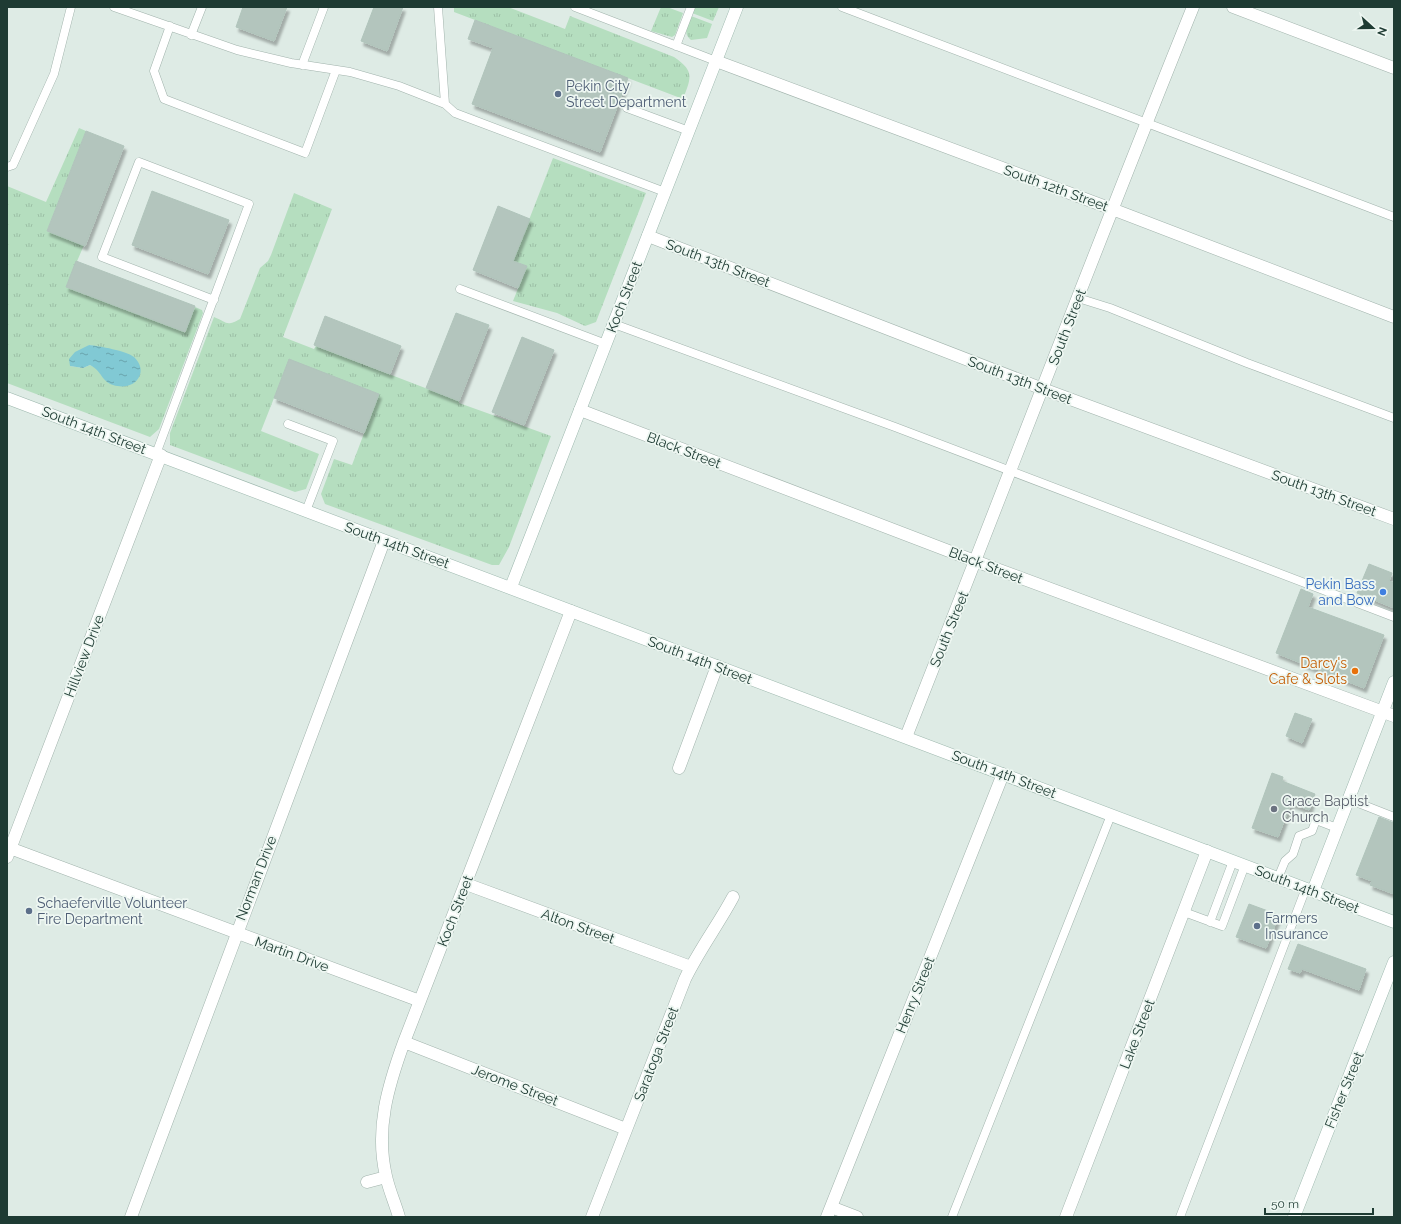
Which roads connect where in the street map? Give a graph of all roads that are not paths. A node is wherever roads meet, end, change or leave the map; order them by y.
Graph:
1 (71, 7) edge
2 (114, 7) edge
3 (202, 7) edge
4 (324, 7) edge
5 (438, 7) edge
6 (575, 7) edge
7 (691, 7) edge
8 (737, 7) edge
9 (842, 7) edge
10 (1193, 7) edge
11 (1233, 7) edge
12 (170, 26) junction
13 (191, 35) junction
14 (676, 46) junction
15 (716, 61) junction
16 (302, 65) junction
17 (1394, 68) edge
18 (336, 70) junction
19 (445, 104) junction
20 (627, 108) dead end
21 (1146, 122) junction
22 (689, 131) junction
23 (7, 167) edge
24 (665, 192) junction
25 (1112, 209) junction
26 (1394, 216) edge
27 (648, 236) junction
28 (460, 288) dead end
29 (1078, 298) junction
30 (214, 300) junction
31 (1394, 317) edge
32 (614, 324) junction
33 (606, 344) junction
34 (1043, 389) junction
35 (7, 398) edge
36 (580, 410) junction
37 (1394, 418) edge
38 (288, 424) dead end
39 (159, 454) junction
40 (1011, 472) junction
41 (306, 511) junction
42 (1394, 519) edge
43 (384, 541) junction
44 (975, 561) junction
45 (511, 587) junction
46 (571, 611) junction
47 (1394, 617) edge
48 (718, 666) junction
49 (1394, 682) edge
50 (1382, 712) junction
51 (1394, 716) edge
52 (906, 737) junction
53 (679, 768) dead end
54 (1003, 774) junction
55 (1348, 799) junction
56 (1111, 815) junction
57 (1394, 817) edge
58 (1338, 828) junction
59 (8, 851) edge
60 (1207, 851) junction
61 (1233, 861) junction
62 (1245, 865) junction
63 (1278, 878) junction
64 (466, 884) junction
65 (1310, 889) junction
66 (733, 897) dead end
67 (1184, 912) junction
68 (1210, 922) junction
69 (1394, 922) edge
70 (236, 933) junction
71 (1394, 962) edge
72 (691, 967) junction
73 (420, 1001) junction
74 (404, 1042) junction
75 (626, 1128) junction
76 (386, 1177) junction
77 (367, 1182) dead end
78 (829, 1212) edge
79 (131, 1217) edge
80 (399, 1217) edge
81 (592, 1217) edge
82 (857, 1217) edge
83 (952, 1217) edge
84 (1066, 1217) edge
85 (1180, 1217) edge
86 (1294, 1217) edge

1 - 23 lane
2 - 12 lane
3 - 13 lane
4 - 16 lane
5 - 19 lane
6 - 14 lane
7 - 14 lane
8 - 15 street, Koch Street
9 - 21 lane
10 - 21 street, South Street
11 - 17 street
12 - 13 lane
12 - 18 lane
13 - 16 lane
14 - 15 lane
15 - 22 street, Koch Street
15 - 25 street, South 12th Street
16 - 18 lane
18 - 19 lane
19 - 24 lane
20 - 22 lane
21 - 25 street, South Street
21 - 26 lane
22 - 24 street, Koch Street
24 - 27 street, Koch Street
25 - 29 street, South Street
25 - 31 street, South 12th Street
27 - 32 street, Koch Street
27 - 34 street, South 13th Street
28 - 33 lane
29 - 34 street, South Street
29 - 37 lane
30 - 30 lane
30 - 39 lane
32 - 33 street, Koch Street
32 - 40 lane
33 - 36 street, Koch Street
34 - 40 street, South Street
34 - 42 street, South 13th Street
35 - 39 street, South 14th Street
36 - 44 street, Black Street
36 - 45 street, Koch Street
38 - 41 lane
39 - 41 street, South 14th Street
39 - 59 street, Hillview Drive
40 - 44 street, South Street
40 - 47 lane
41 - 43 street, South 14th Street
43 - 45 street, South 14th Street
43 - 70 street, Norman Drive
44 - 50 street, Black Street
44 - 52 street, South Street
45 - 46 street, South 14th Street
46 - 48 street, South 14th Street
46 - 64 street, Koch Street
48 - 52 street, South 14th Street
48 - 53 street
49 - 50 street
50 - 51 street, Black Street
50 - 55 street
52 - 54 street, South 14th Street
54 - 56 street, South 14th Street
54 - 78 street, Henry Street
55 - 57 lane
55 - 58 street
56 - 60 street, South 14th Street
56 - 83 lane
58 - 63 lane
58 - 65 street
59 - 70 street, Martin Drive
60 - 61 street, South 14th Street
60 - 67 street, Lake Street
61 - 62 street, South 14th Street
61 - 68 lane
62 - 63 street, South 14th Street
62 - 68 lane
63 - 65 street, South 14th Street
64 - 72 street, Alton Street
64 - 73 street, Koch Street
65 - 69 street, South 14th Street
65 - 85 lane
66 - 72 street, Saratoga Street
67 - 68 lane
67 - 84 street, Lake Street
70 - 73 street, Martin Drive
70 - 79 street, Norman Drive
71 - 86 street, Fisher Street
72 - 75 street, Saratoga Street
73 - 74 street, Koch Street
74 - 75 street, Jerome Street
74 - 76 street, Koch Street
75 - 81 street, Saratoga Street
76 - 77 street
76 - 80 street, Koch Street
78 - 82 street

